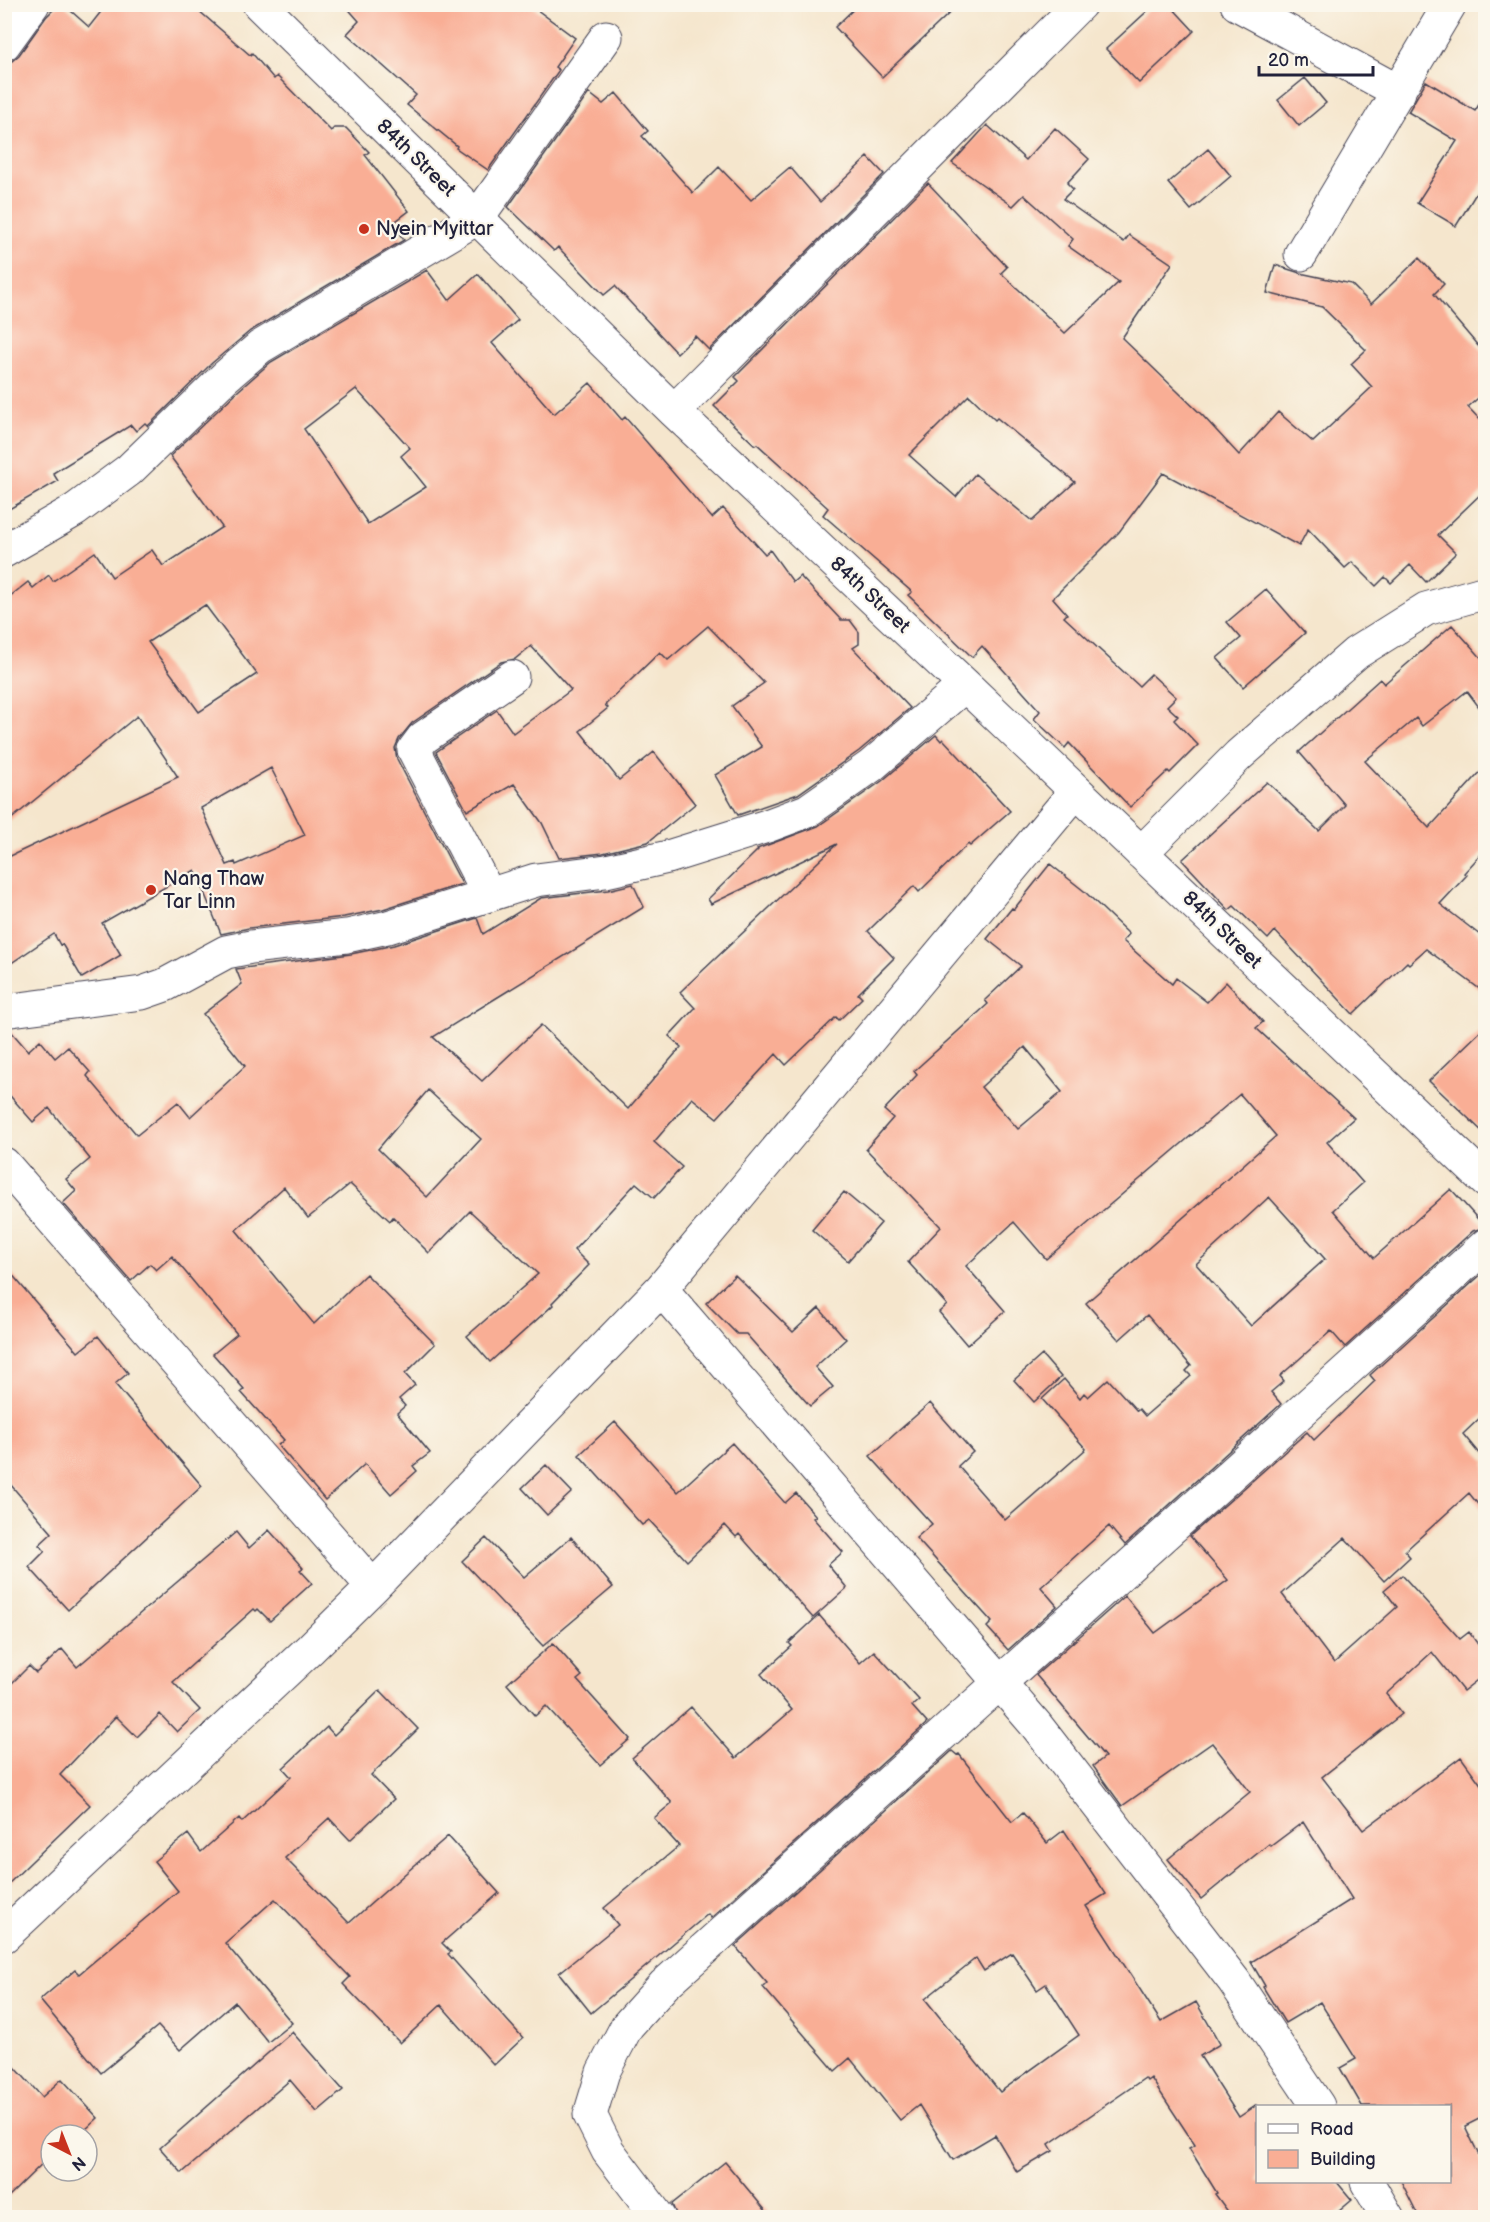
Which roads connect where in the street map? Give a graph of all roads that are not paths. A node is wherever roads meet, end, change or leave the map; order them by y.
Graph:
1 (33, 4) edge
2 (260, 4) edge
3 (1080, 4) edge
4 (1237, 4) edge
5 (1450, 4) edge
6 (606, 37) dead end
7 (4, 44) edge
8 (1399, 92) junction
9 (477, 218) junction
10 (1301, 254) dead end
11 (674, 411) junction
12 (4, 551) edge
13 (1485, 592) edge
14 (512, 677) dead end
15 (965, 685) junction
16 (1076, 791) junction
17 (1142, 853) junction
18 (489, 895) junction
19 (4, 1011) edge
20 (4, 1164) edge
21 (1485, 1181) edge
22 (1485, 1245) edge
23 (661, 1289) junction
24 (373, 1587) junction
25 (999, 1683) junction
26 (4, 1936) edge
27 (1317, 2105) edge
28 (1368, 2183) edge
29 (659, 2217) edge
30 (1388, 2217) edge

1 - 7 street
2 - 9 street, 84th Street
3 - 11 street
4 - 8 street
5 - 8 street
6 - 9 street
8 - 10 street
9 - 11 street, 84th Street
9 - 12 street
11 - 15 street, 84th Street
13 - 17 street
14 - 18 street
15 - 16 street, 84th Street
15 - 18 street
16 - 17 street, 84th Street
16 - 23 street
17 - 21 street, 84th Street
18 - 19 street
20 - 24 street
22 - 25 street
23 - 24 street
23 - 25 street
24 - 26 street
25 - 27 street
25 - 29 street
28 - 30 street

